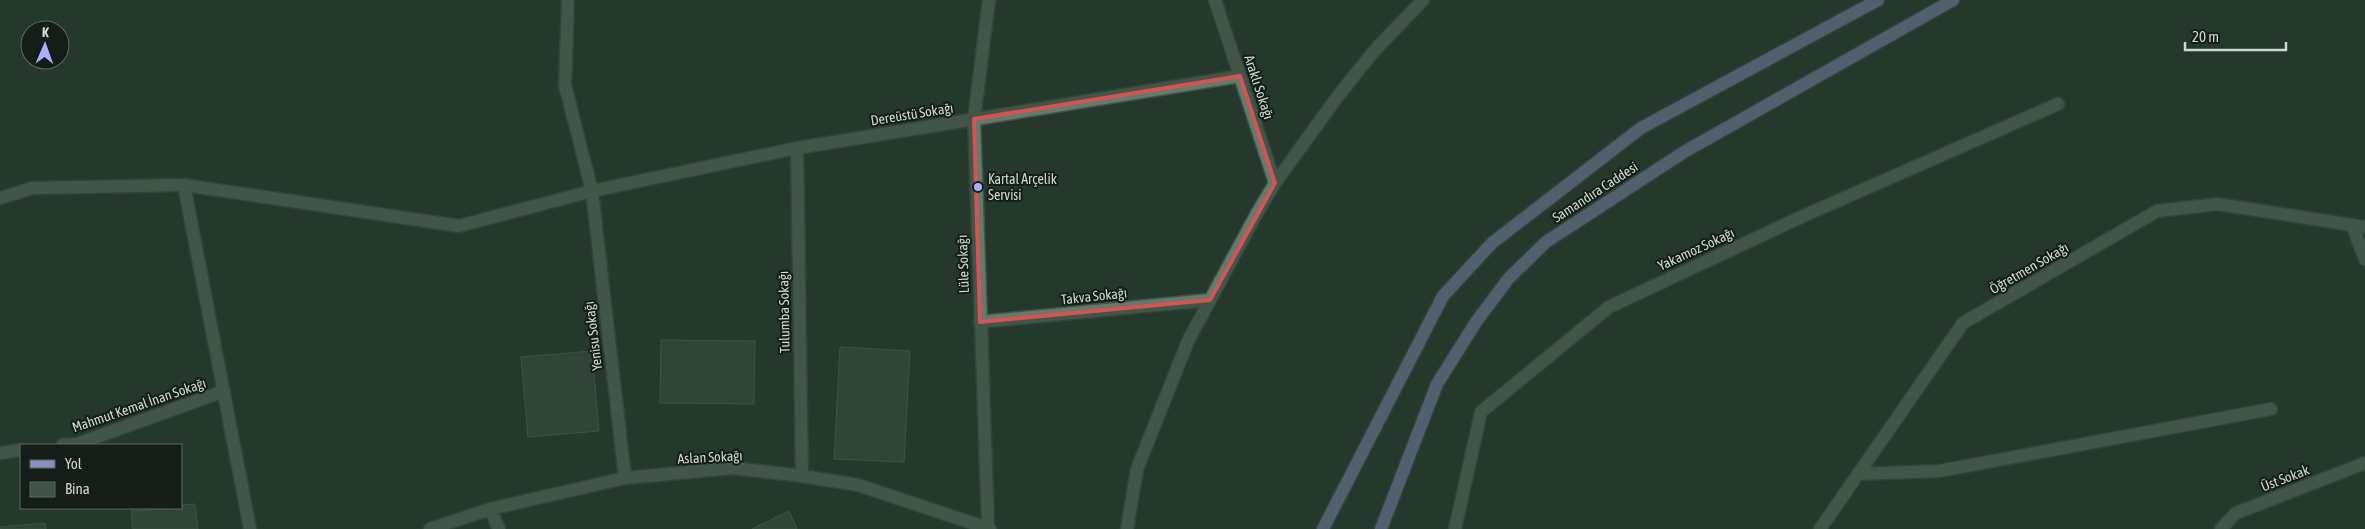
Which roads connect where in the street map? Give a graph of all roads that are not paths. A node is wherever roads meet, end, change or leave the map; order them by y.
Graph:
1 (568, 0) edge
2 (989, 0) edge
3 (1215, 0) edge
4 (1422, 0) edge
5 (1878, 0) edge
6 (1953, 0) edge
7 (1240, 76) junction
8 (2058, 104) dead end
9 (974, 119) junction
10 (797, 148) junction
11 (1276, 183) junction
12 (184, 185) junction
13 (592, 191) junction
14 (0, 198) edge
15 (2359, 226) edge
16 (2365, 259) edge
17 (1210, 300) junction
18 (980, 322) junction
19 (224, 391) junction
20 (2271, 409) dead end
21 (77, 444) edge
22 (20, 450) edge
23 (0, 453) edge
24 (2365, 463) edge
25 (1858, 474) junction
26 (802, 476) junction
27 (625, 478) junction
28 (490, 509) junction
29 (988, 528) edge
30 (250, 529) edge
31 (430, 529) edge
32 (499, 529) edge
33 (1128, 529) edge
34 (1322, 529) edge
35 (1381, 529) edge
36 (1455, 529) edge
37 (1820, 529) edge
38 (2220, 529) edge

1 - 13 street, Yenisu Sokağı
2 - 9 street, Lüle Sokağı
3 - 7 street, Araklı Sokağı
4 - 11 street
5 - 34 main road, Samandıra Caddesi
6 - 35 main road, Samandıra Caddesi
7 - 9 street, Dereüstü Sokağı
7 - 11 street, Araklı Sokağı
8 - 36 street, Yakamoz Sokağı
9 - 10 street, Dereüstü Sokağı
9 - 18 street, Lüle Sokağı
10 - 13 street, Dereüstü Sokağı
10 - 26 street, Tulumba Sokağı
11 - 17 street
12 - 13 street, Dereüstü Sokağı
12 - 14 street, Dereüstü Sokağı
12 - 19 street
13 - 27 street, Yenisu Sokağı
15 - 16 street, Öğretmen Sokağı
15 - 25 street, Öğretmen Sokağı
17 - 18 street, Takva Sokağı
17 - 33 street
18 - 29 street, Lüle Sokağı
19 - 21 street, Mahmut Kemal İnan Sokağı
19 - 30 street
20 - 25 street
22 - 23 street
24 - 38 street, Üst Sokak
25 - 37 street, Öğretmen Sokağı
26 - 27 street, Aslan Sokağı
26 - 29 street, Aslan Sokağı
27 - 28 street, Aslan Sokağı
28 - 31 street, Aslan Sokağı
28 - 32 street

